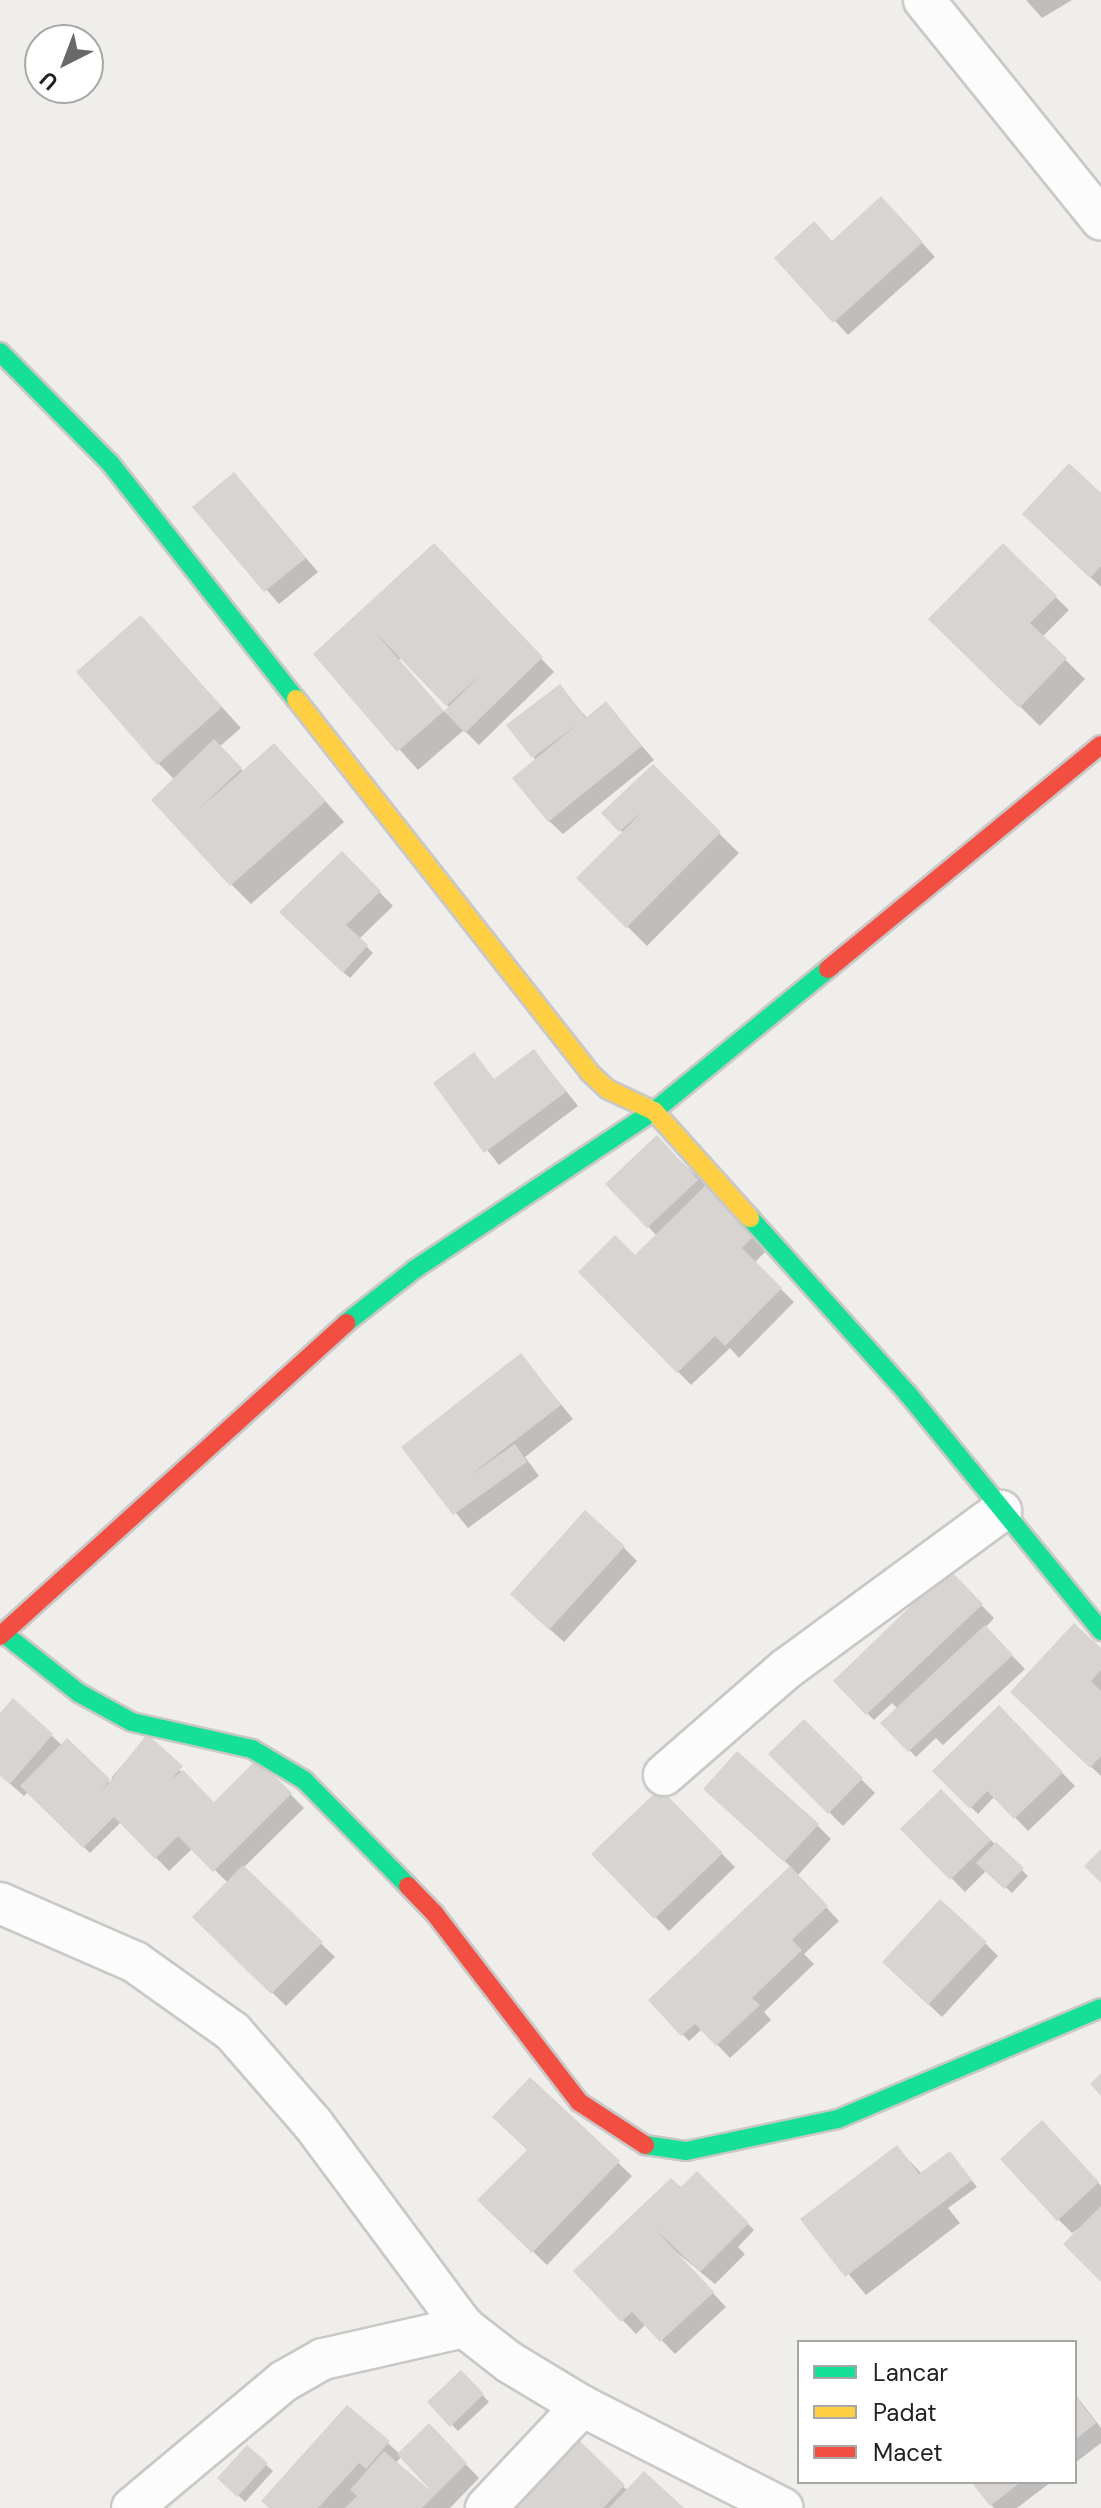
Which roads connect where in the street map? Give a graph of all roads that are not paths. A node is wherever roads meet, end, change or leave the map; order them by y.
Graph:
1 (924, 0) edge
2 (1101, 219) edge
3 (0, 352) edge
4 (1101, 745) edge
5 (654, 1111) junction
6 (1001, 1511) junction
7 (1101, 1631) edge
8 (1, 1635) edge
9 (664, 1775) dead end
10 (0, 1903) edge
11 (1101, 2008) edge
12 (464, 2327) junction
13 (582, 2406) junction
14 (132, 2508) edge
15 (486, 2508) edge
16 (782, 2508) edge

1 - 2 street
3 - 5 street
4 - 5 street
5 - 6 street
5 - 8 street
6 - 7 street
6 - 9 street
8 - 11 street
10 - 12 street
12 - 13 street
12 - 14 street
13 - 15 street
13 - 16 street

